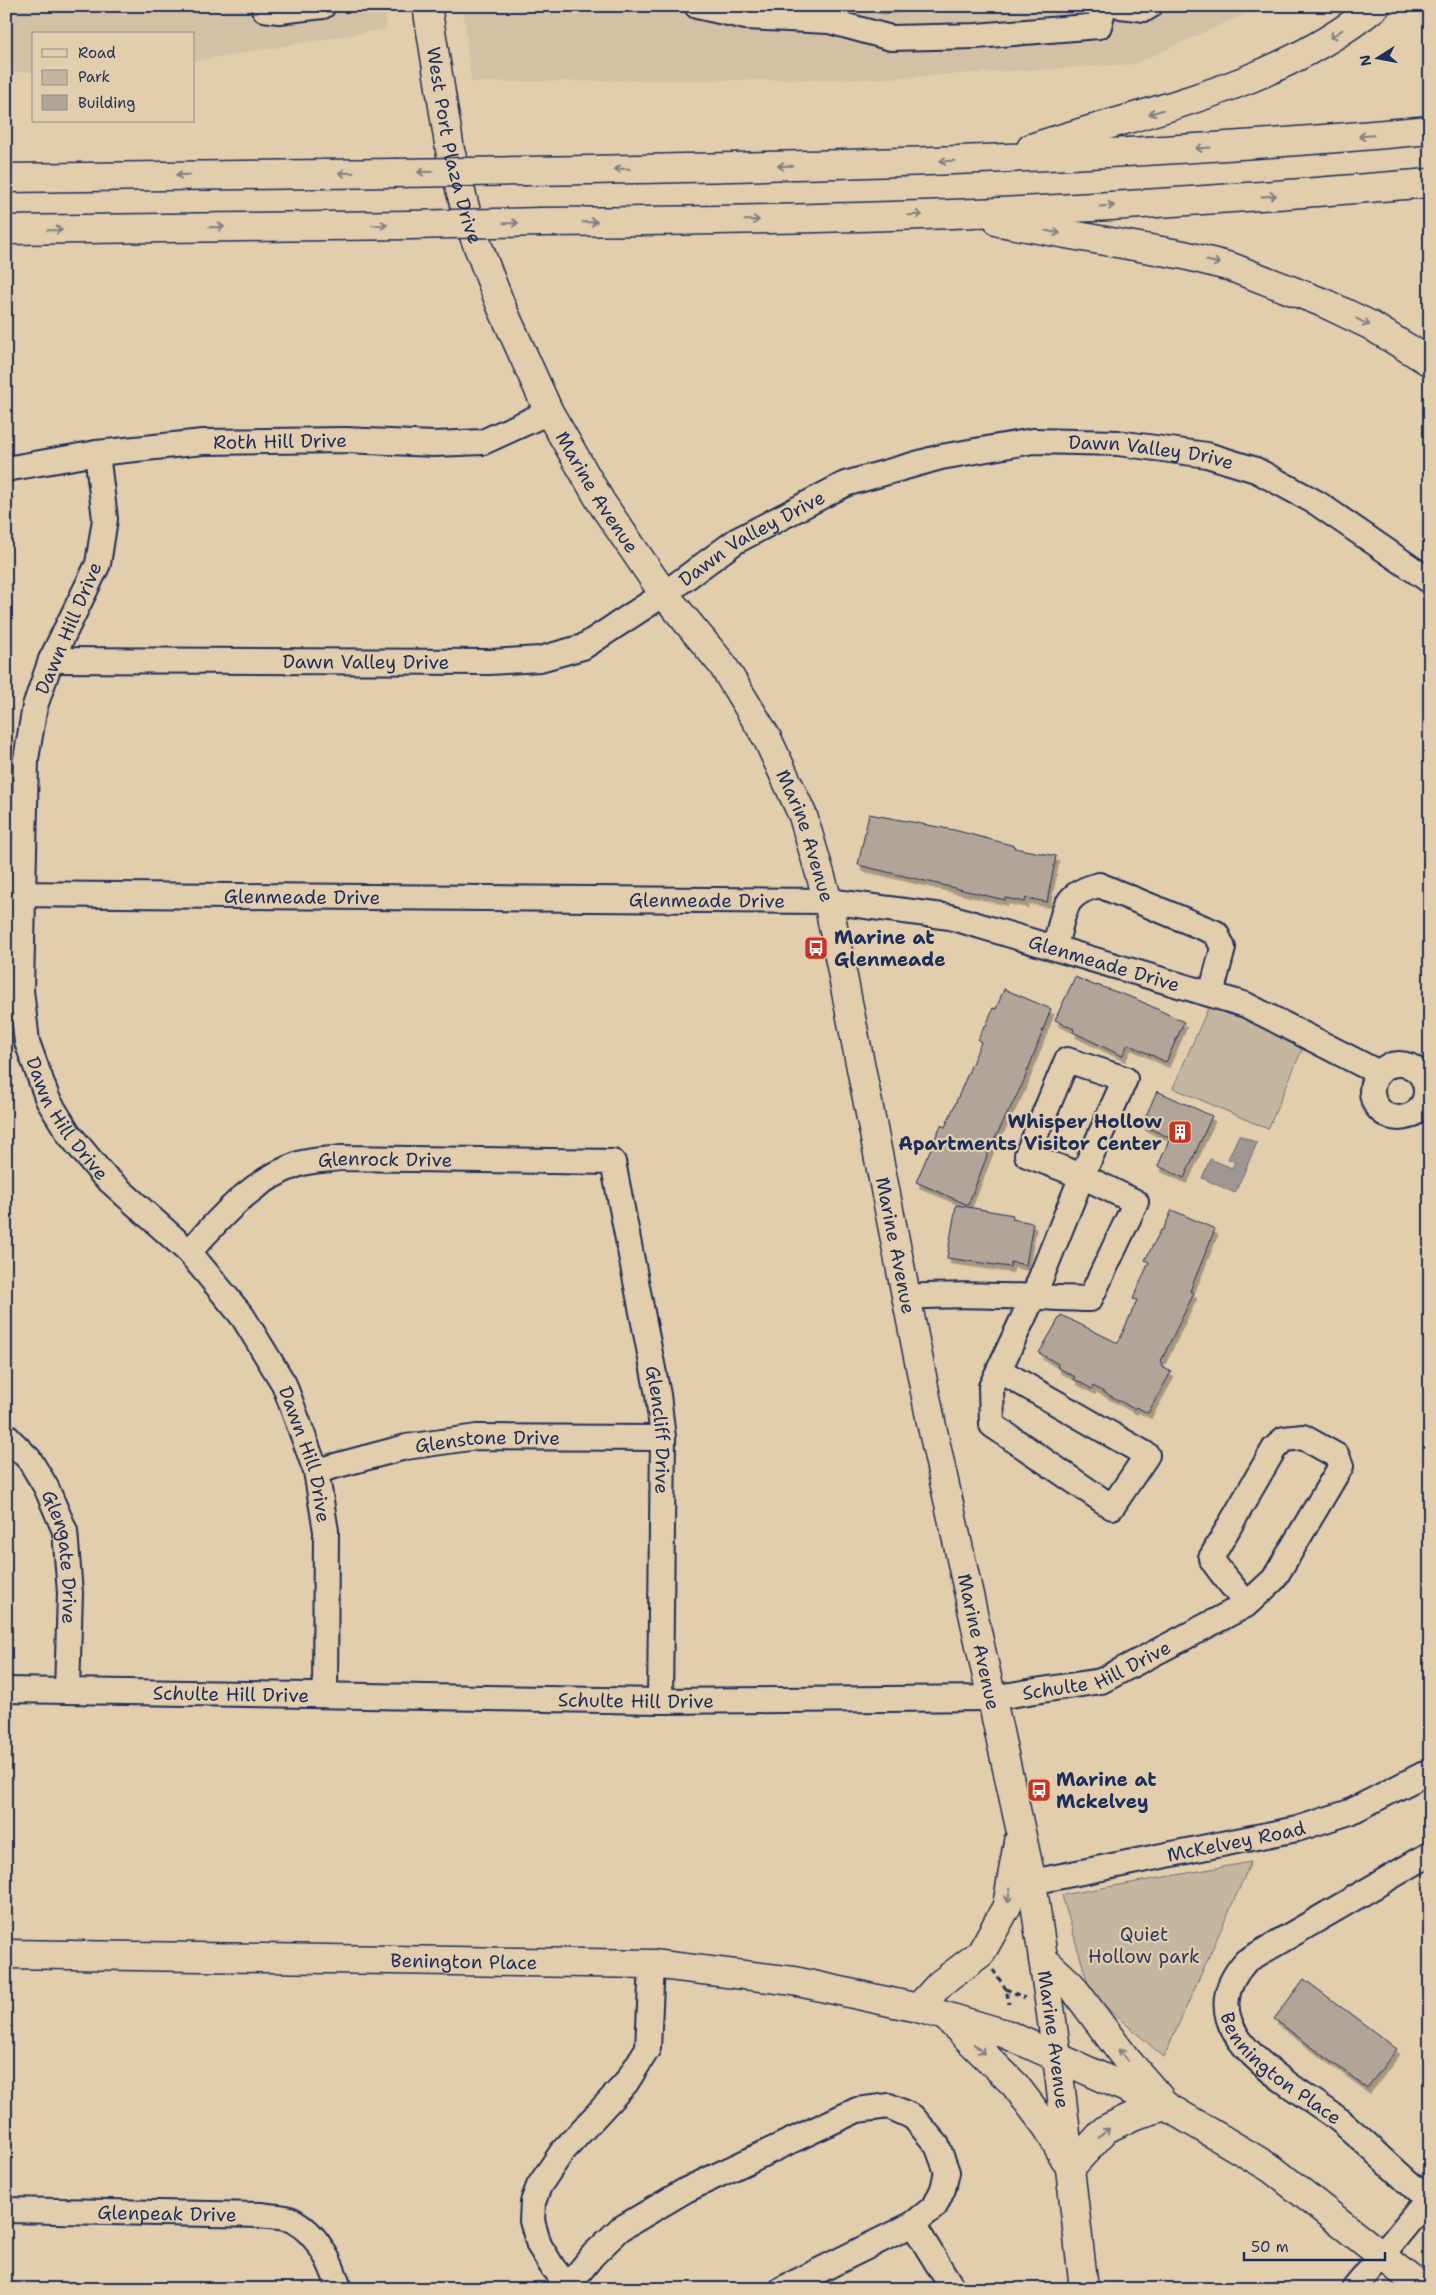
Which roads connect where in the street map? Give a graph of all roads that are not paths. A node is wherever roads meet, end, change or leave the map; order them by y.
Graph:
1 (264, 6) edge
2 (323, 6) edge
3 (427, 6) edge
4 (697, 6) edge
5 (1104, 6) edge
6 (1121, 6) edge
7 (1150, 6) edge
8 (1376, 6) edge
9 (1430, 130) edge
10 (996, 159) junction
11 (6, 178) edge
12 (1430, 183) edge
13 (953, 214) junction
14 (6, 230) edge
15 (492, 282) joint
16 (1430, 362) edge
17 (549, 412) junction
18 (97, 453) junction
19 (6, 469) edge
20 (1430, 581) edge
21 (664, 594) junction
22 (51, 660) junction
23 (15, 894) edge
24 (828, 901) junction
25 (1055, 946) junction
26 (1211, 994) junction
27 (1379, 1073) dead end
28 (613, 1162) joint
29 (1082, 1176) junction
30 (189, 1252) junction
31 (906, 1297) junction
32 (1033, 1297) junction
33 (999, 1370) junction
34 (6, 1436) edge
35 (663, 1438) junction
36 (316, 1472) junction
37 (1246, 1605) junction
38 (6, 1690) edge
39 (67, 1691) junction
40 (325, 1694) junction
41 (990, 1698) junction
42 (660, 1701) junction
43 (1430, 1771) edge
44 (1020, 1830) junction
45 (1430, 1854) edge
46 (1032, 1882) junction
47 (6, 1954) edge
48 (1043, 1959) junction
49 (652, 1964) junction
50 (918, 2008) junction
51 (944, 2015) junction
52 (1057, 2056) junction
53 (1166, 2106) junction
54 (1070, 2168) junction
55 (1429, 2199) edge
56 (6, 2210) edge
57 (913, 2224) junction
58 (1383, 2254) junction
59 (569, 2288) edge
60 (339, 2289) edge
61 (782, 2289) edge
62 (953, 2289) edge
63 (1084, 2289) edge
64 (1354, 2289) edge
65 (1424, 2289) edge

1 - 2 street
3 - 15 main road, West Port Plaza Drive
4 - 5 street
6 - 7 street
8 -> 10 main road
9 -> 10 main road
10 -> 11 main road, bridge
13 -> 12 main road
14 -> 13 main road, bridge
13 -> 16 main road
15 - 17 main road, Marine Avenue
17 - 18 street, Roth Hill Drive
17 - 21 main road, Marine Avenue
18 - 19 street, Roth Hill Drive
18 - 22 street, Dawn Hill Drive
20 - 21 street, Dawn Valley Drive
21 - 22 street, Dawn Valley Drive
21 - 24 main road, Marine Avenue
22 - 23 street, Dawn Hill Drive
23 - 24 street, Glenmeade Drive
23 - 30 street, Dawn Hill Drive
24 - 25 street, Glenmeade Drive
24 - 31 main road, Marine Avenue
25 - 26 street, Glenmeade Drive
25 - 26 street
26 - 27 street, Glenmeade Drive
28 - 30 street, Glenrock Drive
28 - 35 street, Glencliff Drive
29 - 29 street
29 - 32 street
29 - 32 street
30 - 36 street, Dawn Hill Drive
31 - 32 street
31 - 41 main road, Marine Avenue
32 - 33 street
33 - 33 street
34 - 39 street, Glengate Drive
35 - 36 street, Glenstone Drive
35 - 42 street, Glencliff Drive
36 - 40 street, Dawn Hill Drive
37 - 37 street, Schulte Hill Drive
37 - 41 street, Schulte Hill Drive
38 - 39 street, Schulte Hill Drive
39 - 40 street, Schulte Hill Drive
40 - 42 street, Schulte Hill Drive
41 - 42 street, Schulte Hill Drive
41 - 44 main road, Marine Avenue
43 - 46 street, McKelvey Road
44 - 46 main road, Marine Avenue
44 -> 50 main road
45 - 55 street, Bennington Place
46 - 48 main road, Marine Avenue
47 - 49 main road, Benington Place
48 - 52 main road, Marine Avenue
53 -> 48 main road
49 - 50 main road, Benington Place
49 - 59 street
50 - 51 main road
51 - 52 main road
51 -> 54 main road
52 - 53 main road
52 - 54 main road, Marine Avenue
54 -> 53 main road
53 - 58 main road
54 - 63 main road, Marine Avenue
55 - 58 street
56 - 60 street, Glenpeak Drive
57 - 59 street
57 - 61 street
57 - 62 street
58 - 64 street
58 - 65 main road

